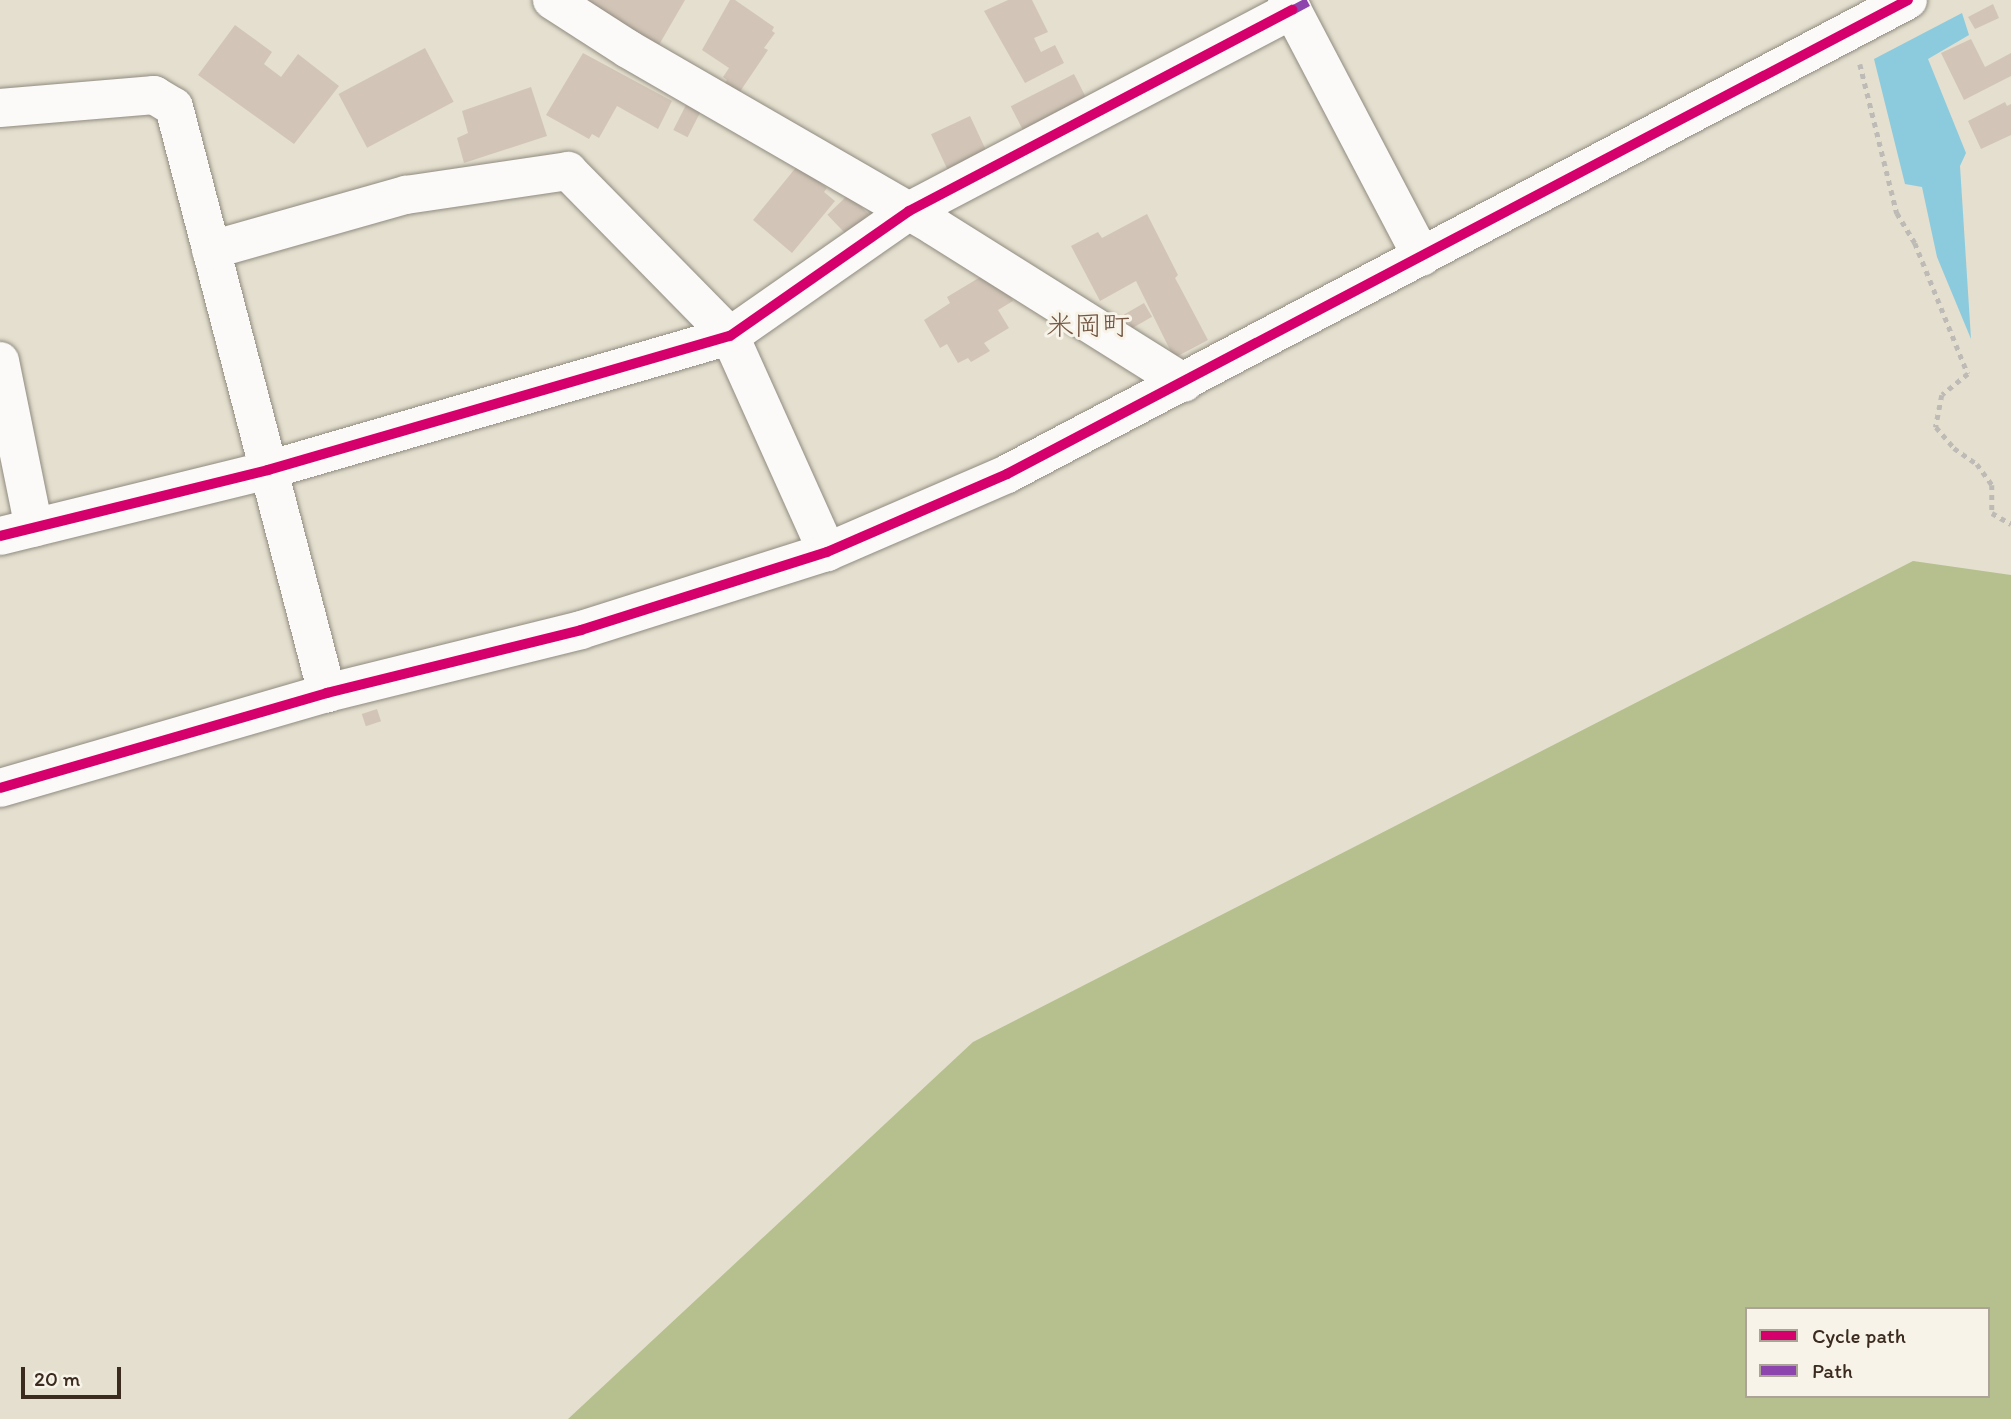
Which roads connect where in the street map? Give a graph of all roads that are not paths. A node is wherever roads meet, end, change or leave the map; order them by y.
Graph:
1 (552, 0) edge
2 (1908, 0) edge
3 (1290, 5) edge
4 (0, 108) edge
5 (909, 211) junction
6 (211, 250) junction
7 (1422, 257) junction
8 (730, 336) junction
9 (0, 360) edge
10 (1184, 383) junction
11 (268, 470) junction
12 (17, 532) edge
13 (827, 552) junction
14 (327, 693) junction
15 (0, 788) edge

1 - 5 street
2 - 7 street
3 - 5 street
3 - 7 street
4 - 6 street
5 - 8 street
5 - 10 street
6 - 8 street
6 - 11 street
7 - 10 street
8 - 11 street
8 - 13 street
9 - 12 street
10 - 13 street
11 - 12 street
11 - 14 street
13 - 14 street
14 - 15 street

